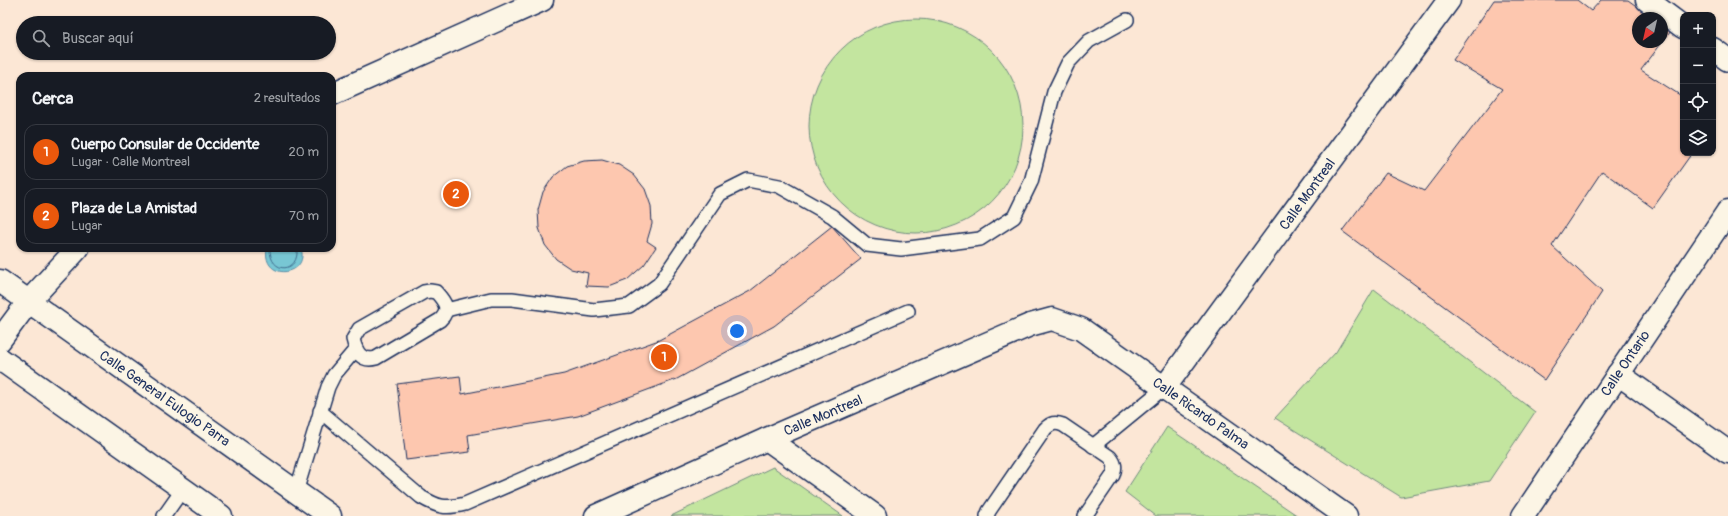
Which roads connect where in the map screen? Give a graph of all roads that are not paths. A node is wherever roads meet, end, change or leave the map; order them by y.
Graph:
1 (542, 0) edge
2 (1449, 0) edge
3 (1647, 0) edge
4 (504, 7) edge
5 (1127, 20) dead end
6 (1680, 25) edge
7 (1716, 51) edge
8 (1728, 60) edge
9 (336, 92) edge
10 (1728, 211) edge
11 (74, 252) edge
12 (0, 281) edge
13 (29, 301) junction
14 (446, 310) junction
15 (908, 311) dead end
16 (1052, 319) joint
17 (0, 340) edge
18 (356, 349) junction
19 (0, 359) edge
20 (1618, 374) junction
21 (1165, 387) junction
22 (320, 411) junction
23 (767, 439) junction
24 (1093, 446) junction
25 (1728, 452) edge
26 (183, 489) junction
27 (296, 492) junction
28 (164, 516) edge
29 (221, 516) edge
30 (330, 516) edge
31 (596, 516) edge
32 (875, 516) edge
33 (987, 516) edge
34 (1085, 516) edge
35 (1346, 516) edge
36 (1522, 516) edge

1 - 4 street
2 - 21 street, Calle Montreal
3 - 6 street
4 - 9 street
5 - 14 lane
7 - 8 street
10 - 20 street, Calle Ontario
11 - 13 street
12 - 13 street, Calle General Eulogio Parra
13 - 17 street
13 - 27 street, Calle General Eulogio Parra
14 - 18 lane
14 - 18 lane
15 - 22 lane
16 - 21 street, Calle Ricardo Palma
16 - 23 street, Calle Montreal
18 - 22 lane
19 - 26 street
20 - 25 street
20 - 36 street, Calle Ontario
21 - 24 lane
21 - 35 street, Calle Ricardo Palma
22 - 27 lane
23 - 31 street, Calle Montreal
23 - 32 street
24 - 33 lane
24 - 34 lane
26 - 28 lane
26 - 29 street
27 - 30 street, Calle General Eulogio Parra

